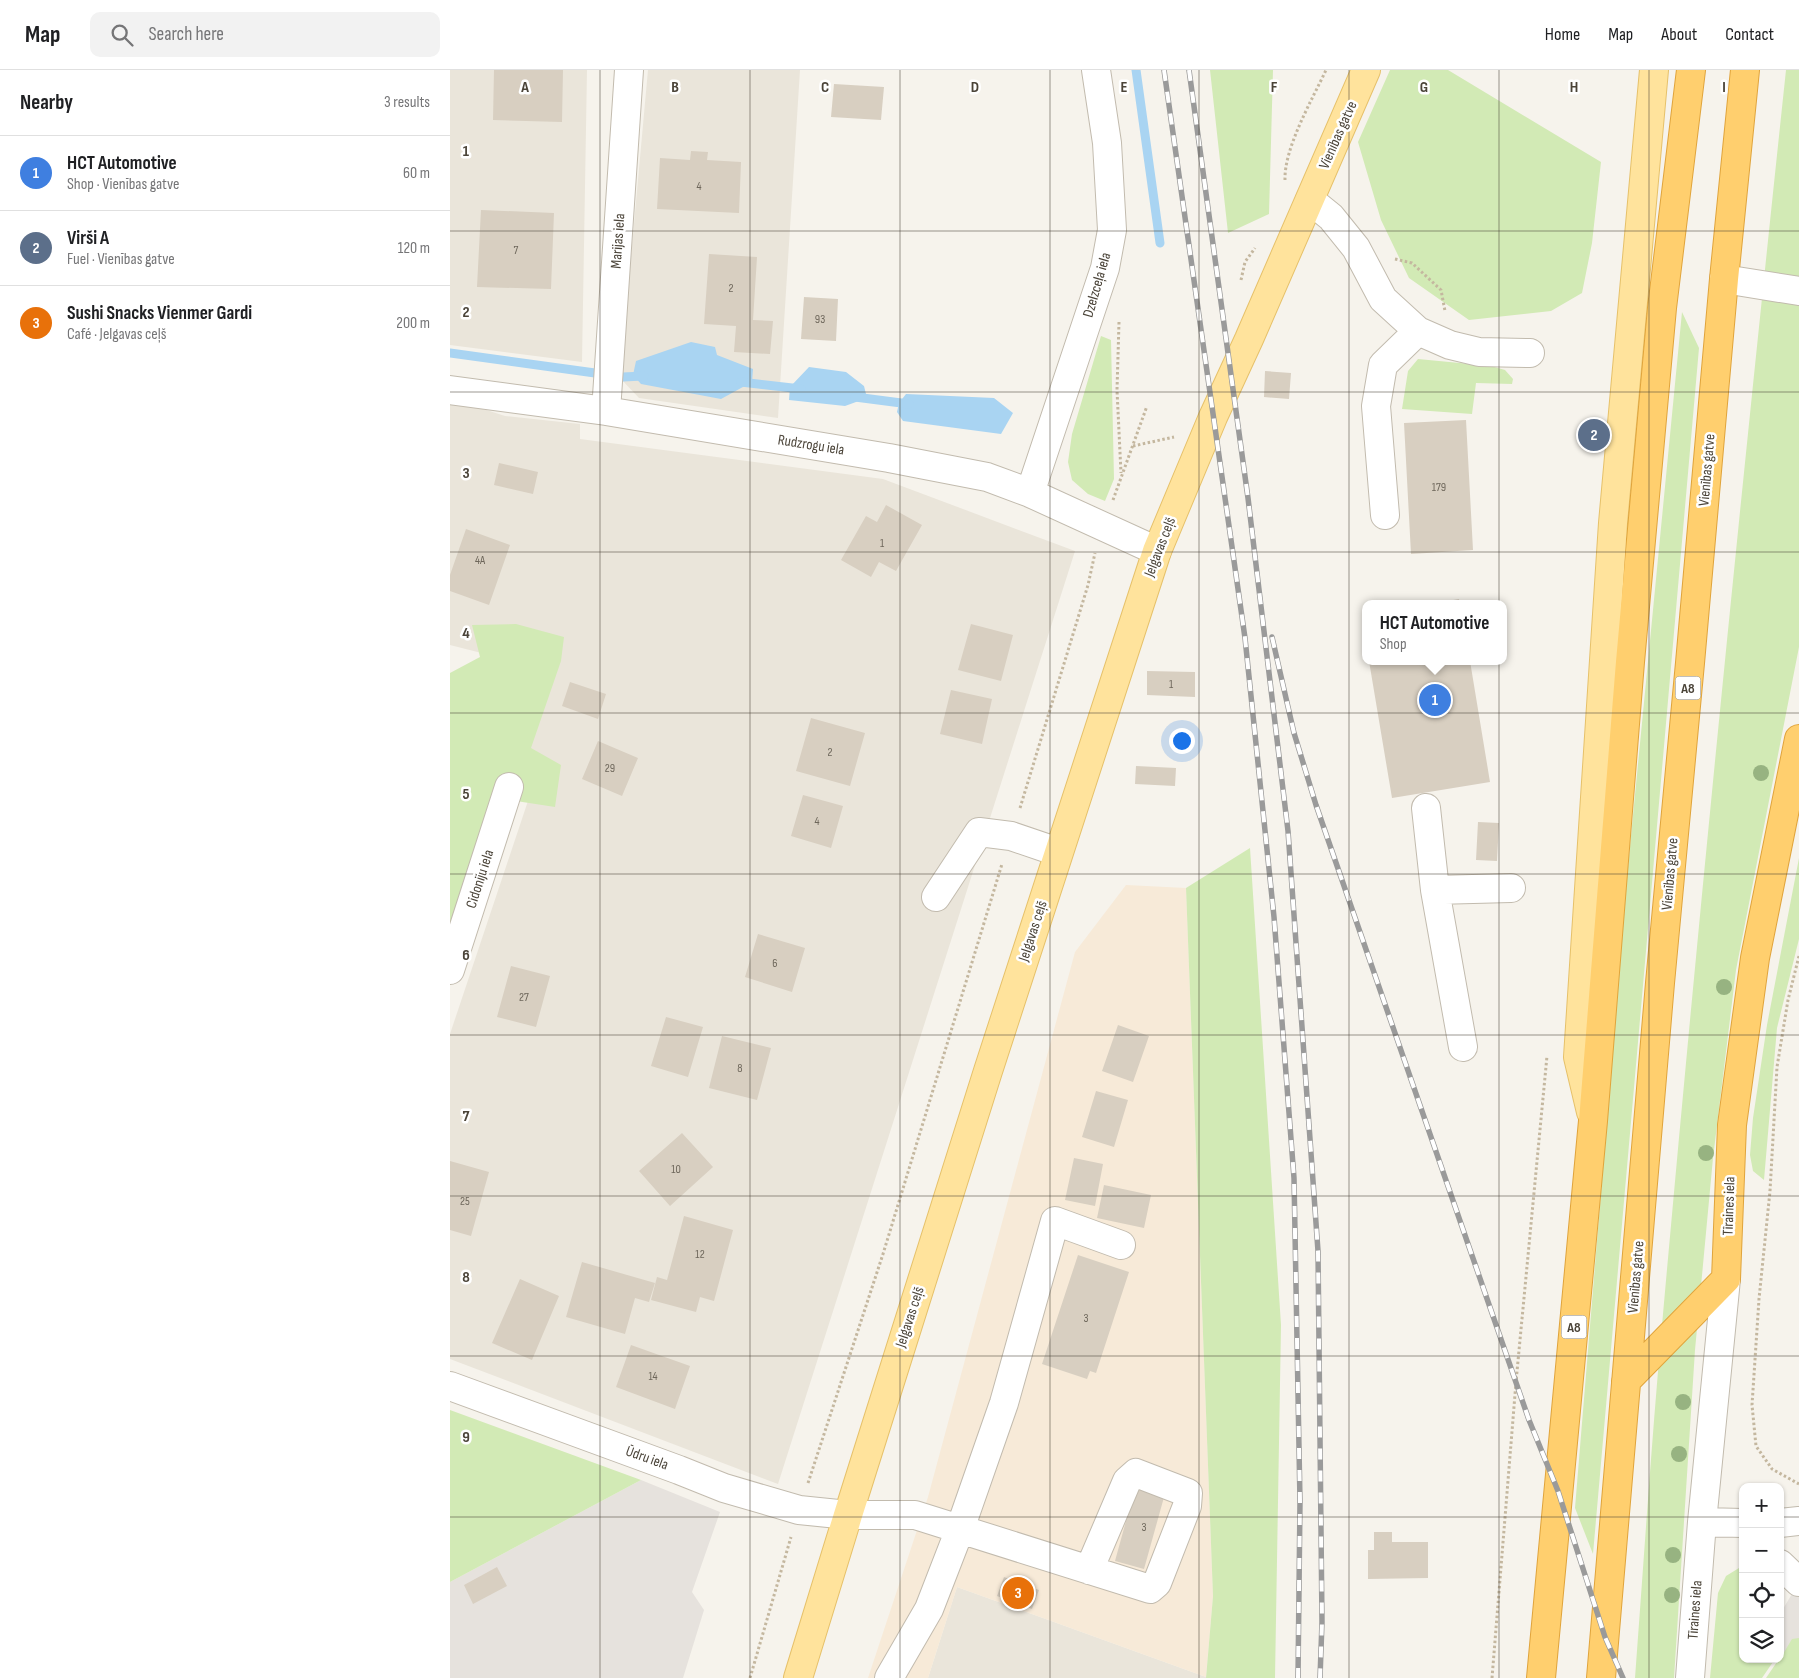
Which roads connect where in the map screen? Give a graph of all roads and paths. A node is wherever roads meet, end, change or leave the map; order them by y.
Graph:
1 (629, 70) edge
2 (1096, 70) edge
3 (1326, 70) edge
4 (1366, 70) edge
5 (1654, 70) edge
6 (1691, 70) edge
7 (1745, 70) edge
8 (1291, 146) dead end
9 (1310, 200) junction
10 (1356, 248) junction
11 (1724, 279) junction
12 (1799, 291) edge
13 (1418, 331) junction
14 (1450, 345) junction
15 (1530, 352) dead end
16 (450, 390) edge
17 (1147, 406) dead end
18 (606, 411) junction
19 (1122, 476) dead end
20 (1030, 493) junction
21 (1385, 515) dead end
22 (1104, 527) junction
23 (1157, 551) junction
24 (1799, 739) edge
25 (509, 787) dead end
26 (1426, 808) dead end
27 (1011, 836) junction
28 (1058, 852) junction
29 (1511, 888) dead end
30 (1435, 890) junction
31 (936, 896) dead end
32 (1799, 956) edge
33 (450, 970) edge
34 (1463, 1048) dead end
35 (1593, 1121) junction
36 (1121, 1245) dead end
37 (1726, 1279) junction
38 (1626, 1381) junction
39 (450, 1386) edge
40 (1799, 1484) edge
41 (799, 1510) junction
42 (848, 1515) junction
43 (1799, 1521) edge
44 (1702, 1522) junction
45 (1739, 1523) edge
46 (1784, 1523) edge
47 (960, 1529) junction
48 (1784, 1568) edge
49 (1089, 1570) dead end
50 (1799, 1582) edge
51 (750, 1678) edge
52 (798, 1678) edge
53 (889, 1678) edge
54 (1541, 1678) edge
55 (1601, 1678) edge
56 (1690, 1678) edge

1 - 18 street, Marijas iela
2 - 20 street, Dzelzceļa iela
3 - 8 path
4 - 9 main road, Vienības gatve
5 - 35 main road
6 - 35 highway, A8
7 - 11 highway, Vienības gatve / A8
9 - 10 street
9 - 23 main road, Jelgavas ceļš
10 - 13 street
10 - 14 path
11 - 12 street
11 - 38 highway, Vienības gatve / A8
13 - 14 street
13 - 21 street
14 - 15 street
16 - 18 street, Rudzrogu iela
17 - 19 path
18 - 20 street, Rudzrogu iela
20 - 22 street, Rudzrogu iela
22 - 23 street, Rudzrogu iela
22 - 27 path
23 - 28 main road, Jelgavas ceļš
24 - 37 highway, Tīraines iela
25 - 33 street, Cidoniju iela
26 - 30 street
27 - 28 street
27 - 31 street
27 - 41 path
28 - 42 main road, Jelgavas ceļš
29 - 30 street
30 - 34 street
32 - 40 path
35 - 54 highway, A8
36 - 47 street
37 - 38 highway
37 - 44 street, Tīraines iela
38 - 55 highway, Vienības gatve / A8
39 - 41 street, Ūdru iela
41 - 42 street, Ūdru iela
41 - 51 path
42 - 47 street, Ūdru iela
42 - 52 main road, Jelgavas ceļš
43 - 46 street
44 - 45 street
44 - 56 street, Tīraines iela
47 - 49 street, Ūdru iela
47 - 53 street
48 - 50 street

